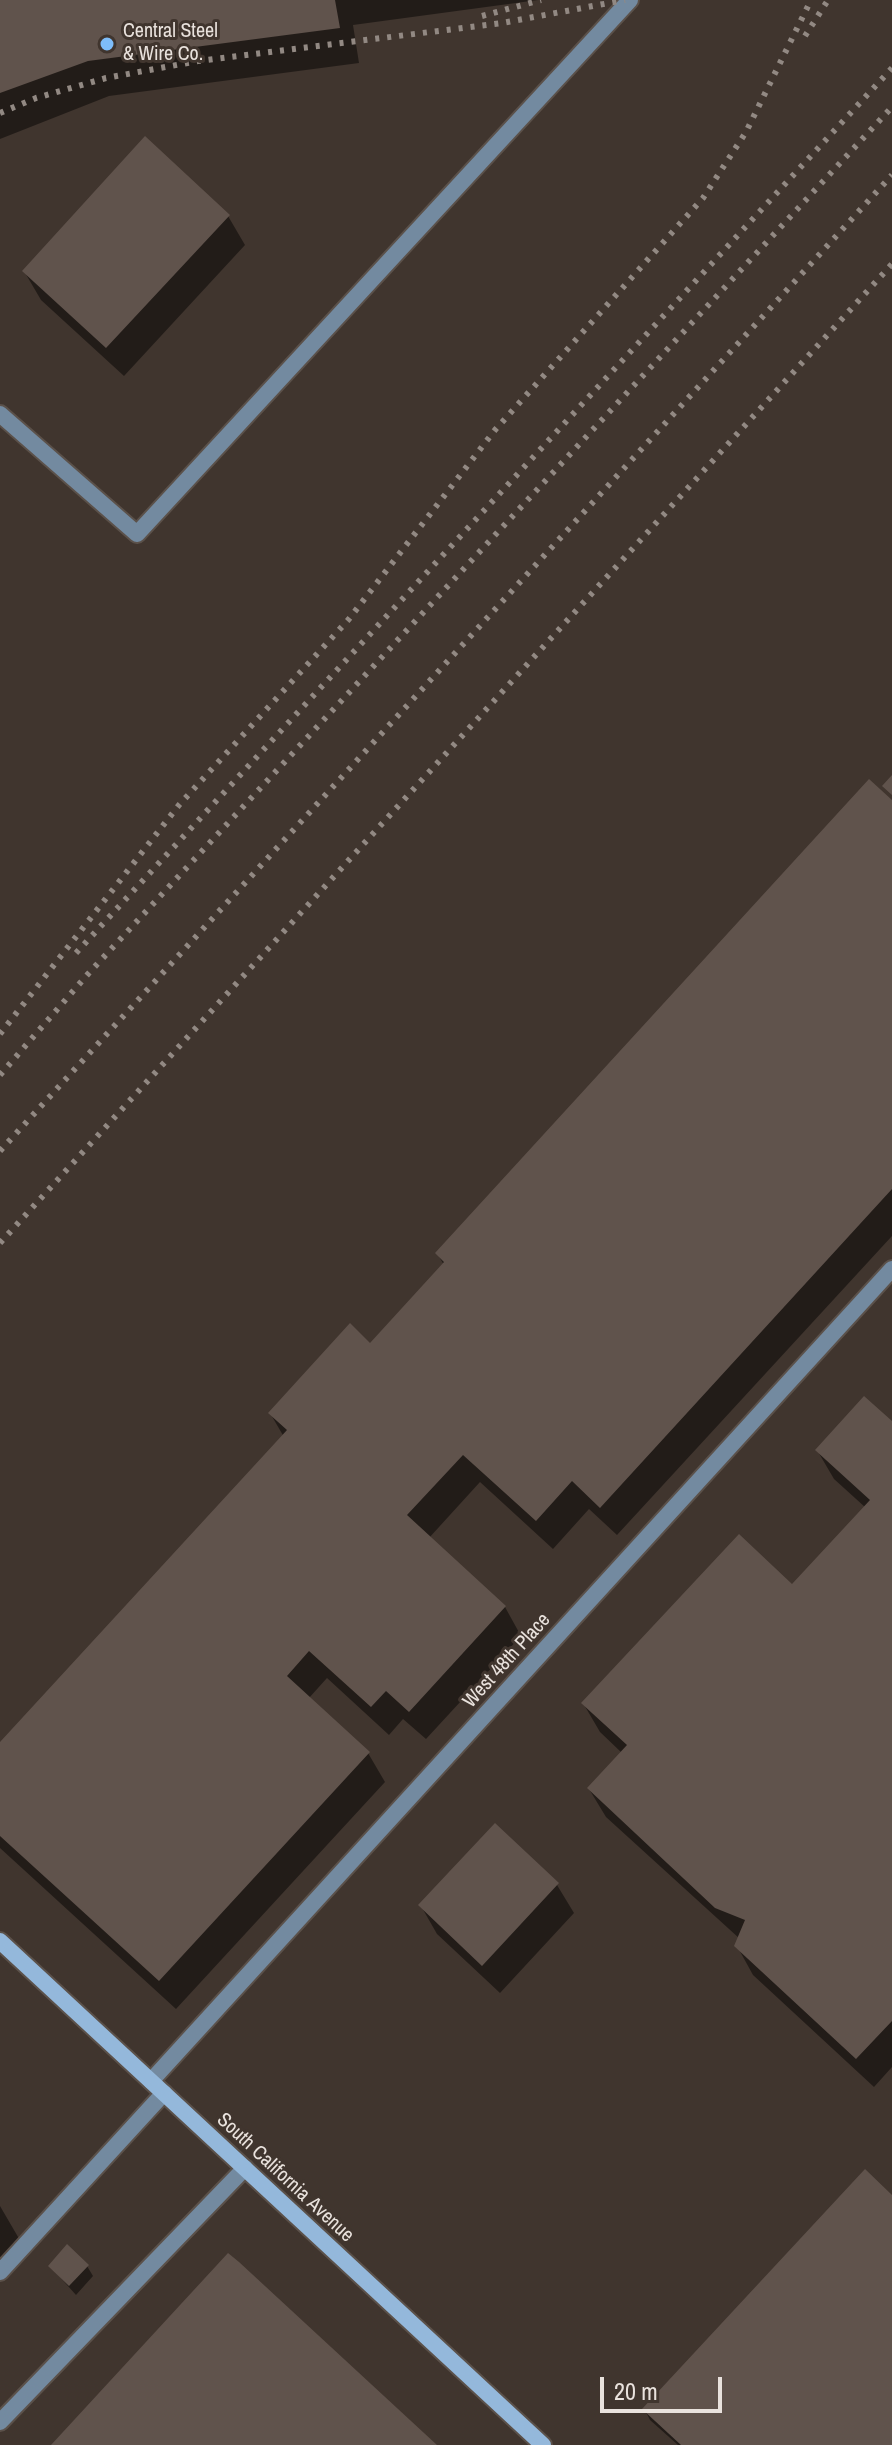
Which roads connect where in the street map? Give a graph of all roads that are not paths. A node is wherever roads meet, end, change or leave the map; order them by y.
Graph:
1 (630, 0) edge
2 (0, 414) edge
3 (892, 1269) edge
4 (0, 1941) edge
5 (151, 2081) junction
6 (164, 2093) junction
7 (245, 2168) junction
8 (0, 2272) edge
9 (0, 2422) edge
10 (543, 2445) edge

1 - 2 street
3 - 5 street, West 48th Place
4 - 5 street, South California Avenue
5 - 6 street, South California Avenue
6 - 7 street, South California Avenue
6 - 8 street
7 - 9 street
7 - 10 street, South California Avenue

